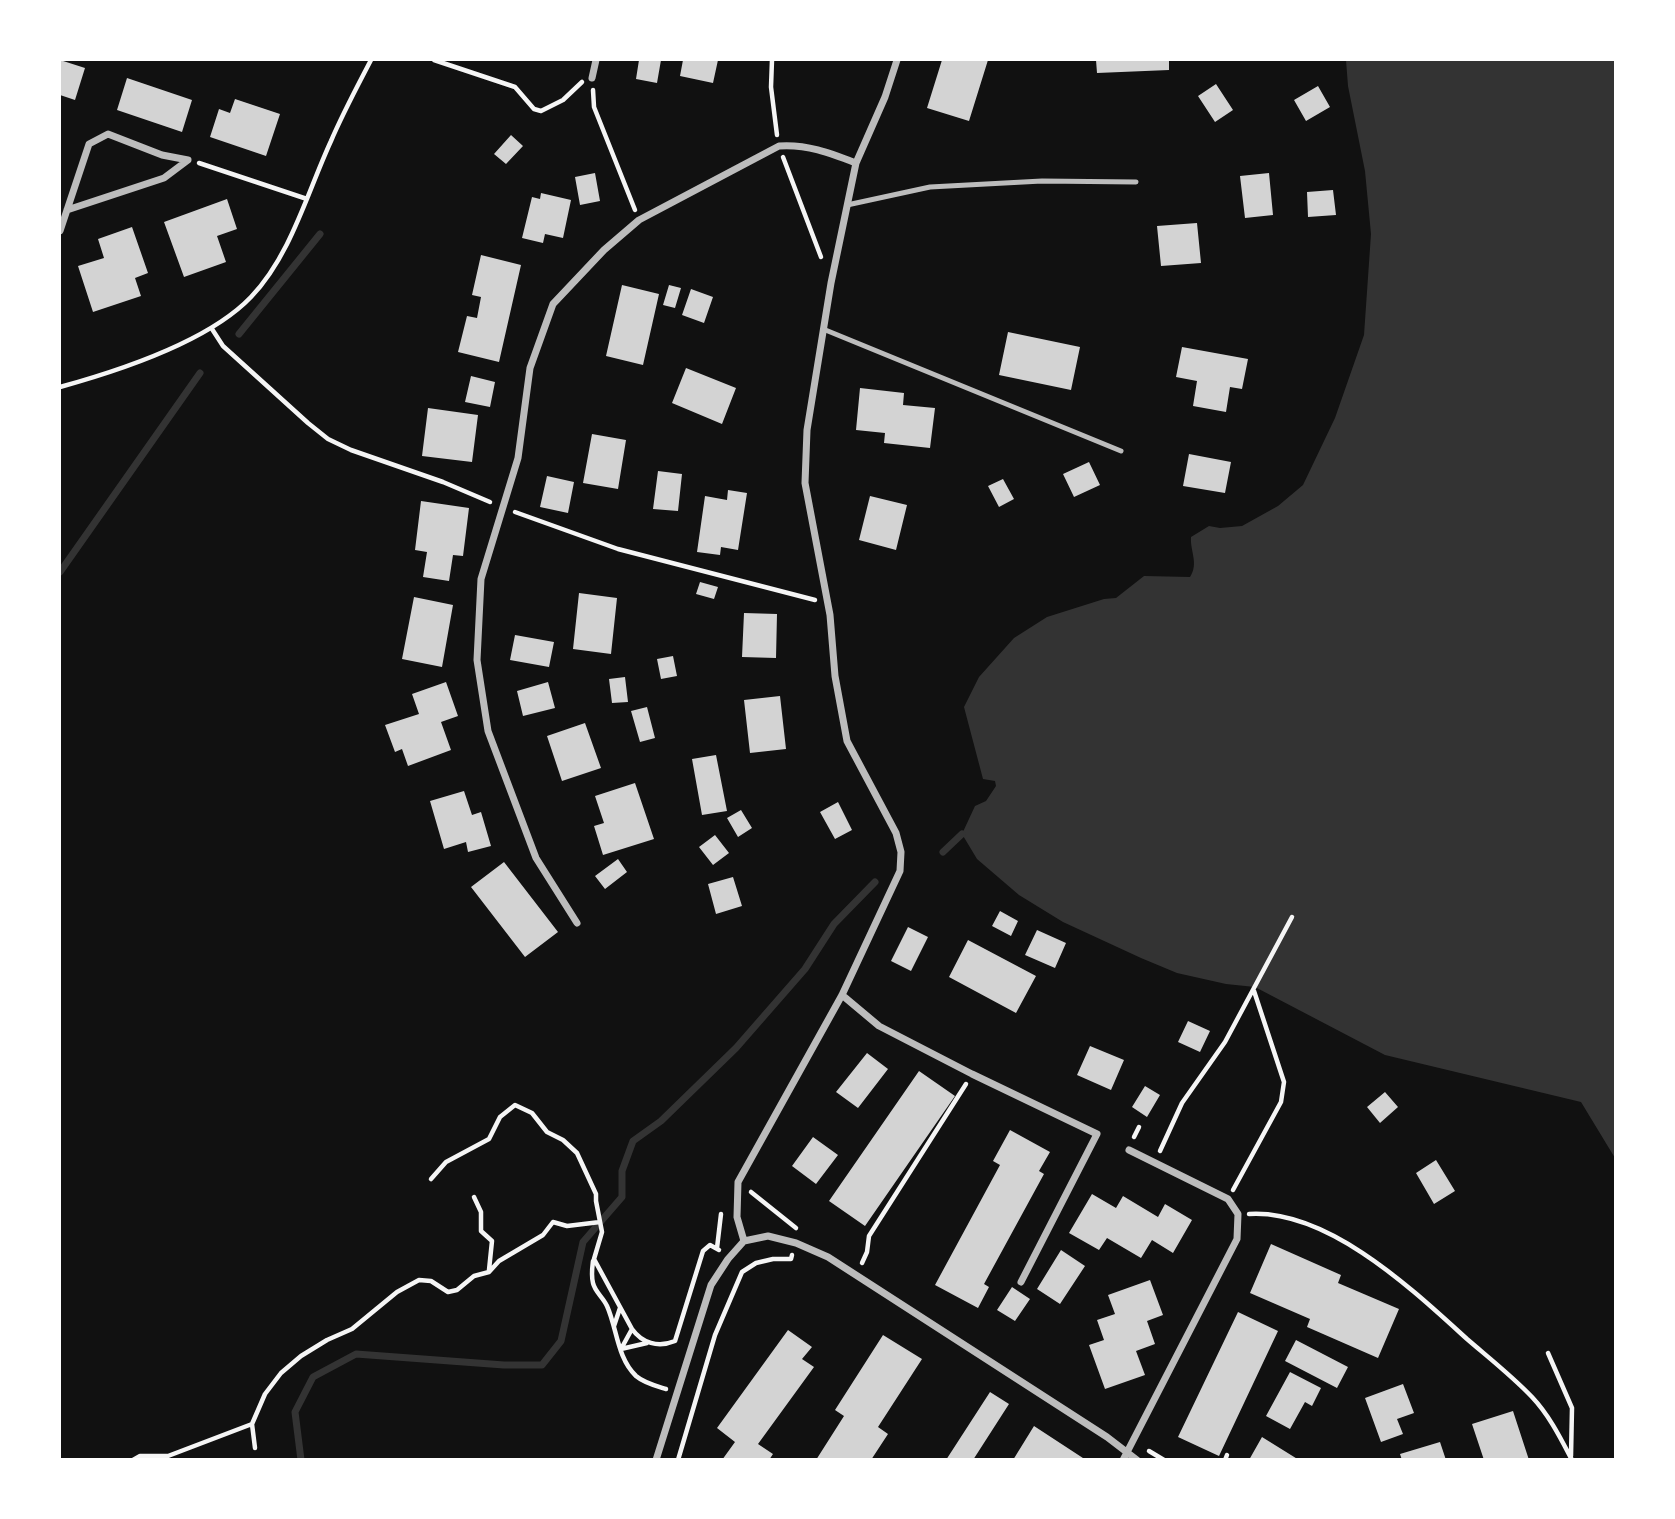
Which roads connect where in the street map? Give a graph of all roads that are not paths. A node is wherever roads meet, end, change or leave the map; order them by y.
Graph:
1 (596, 60) edge
2 (897, 60) edge
3 (592, 78) road end
4 (856, 163) junction
5 (1136, 182) dead end
6 (847, 205) junction
7 (67, 210) junction
8 (60, 231) edge
9 (823, 329) junction
10 (1121, 451) dead end
11 (577, 923) dead end
12 (842, 995) junction
13 (1129, 1150) dead end
14 (744, 1241) junction
15 (1021, 1282) dead end
16 (1124, 1456) edge
17 (656, 1460) edge
18 (1137, 1460) edge

1 - 3 street
2 - 4 street
4 - 6 street
4 - 11 street
5 - 6 lane
6 - 9 street
7 - 7 street
7 - 8 street
9 - 10 lane
9 - 12 street
12 - 14 street
12 - 15 street
13 - 16 street
14 - 16 street
14 - 17 street
16 - 18 street

